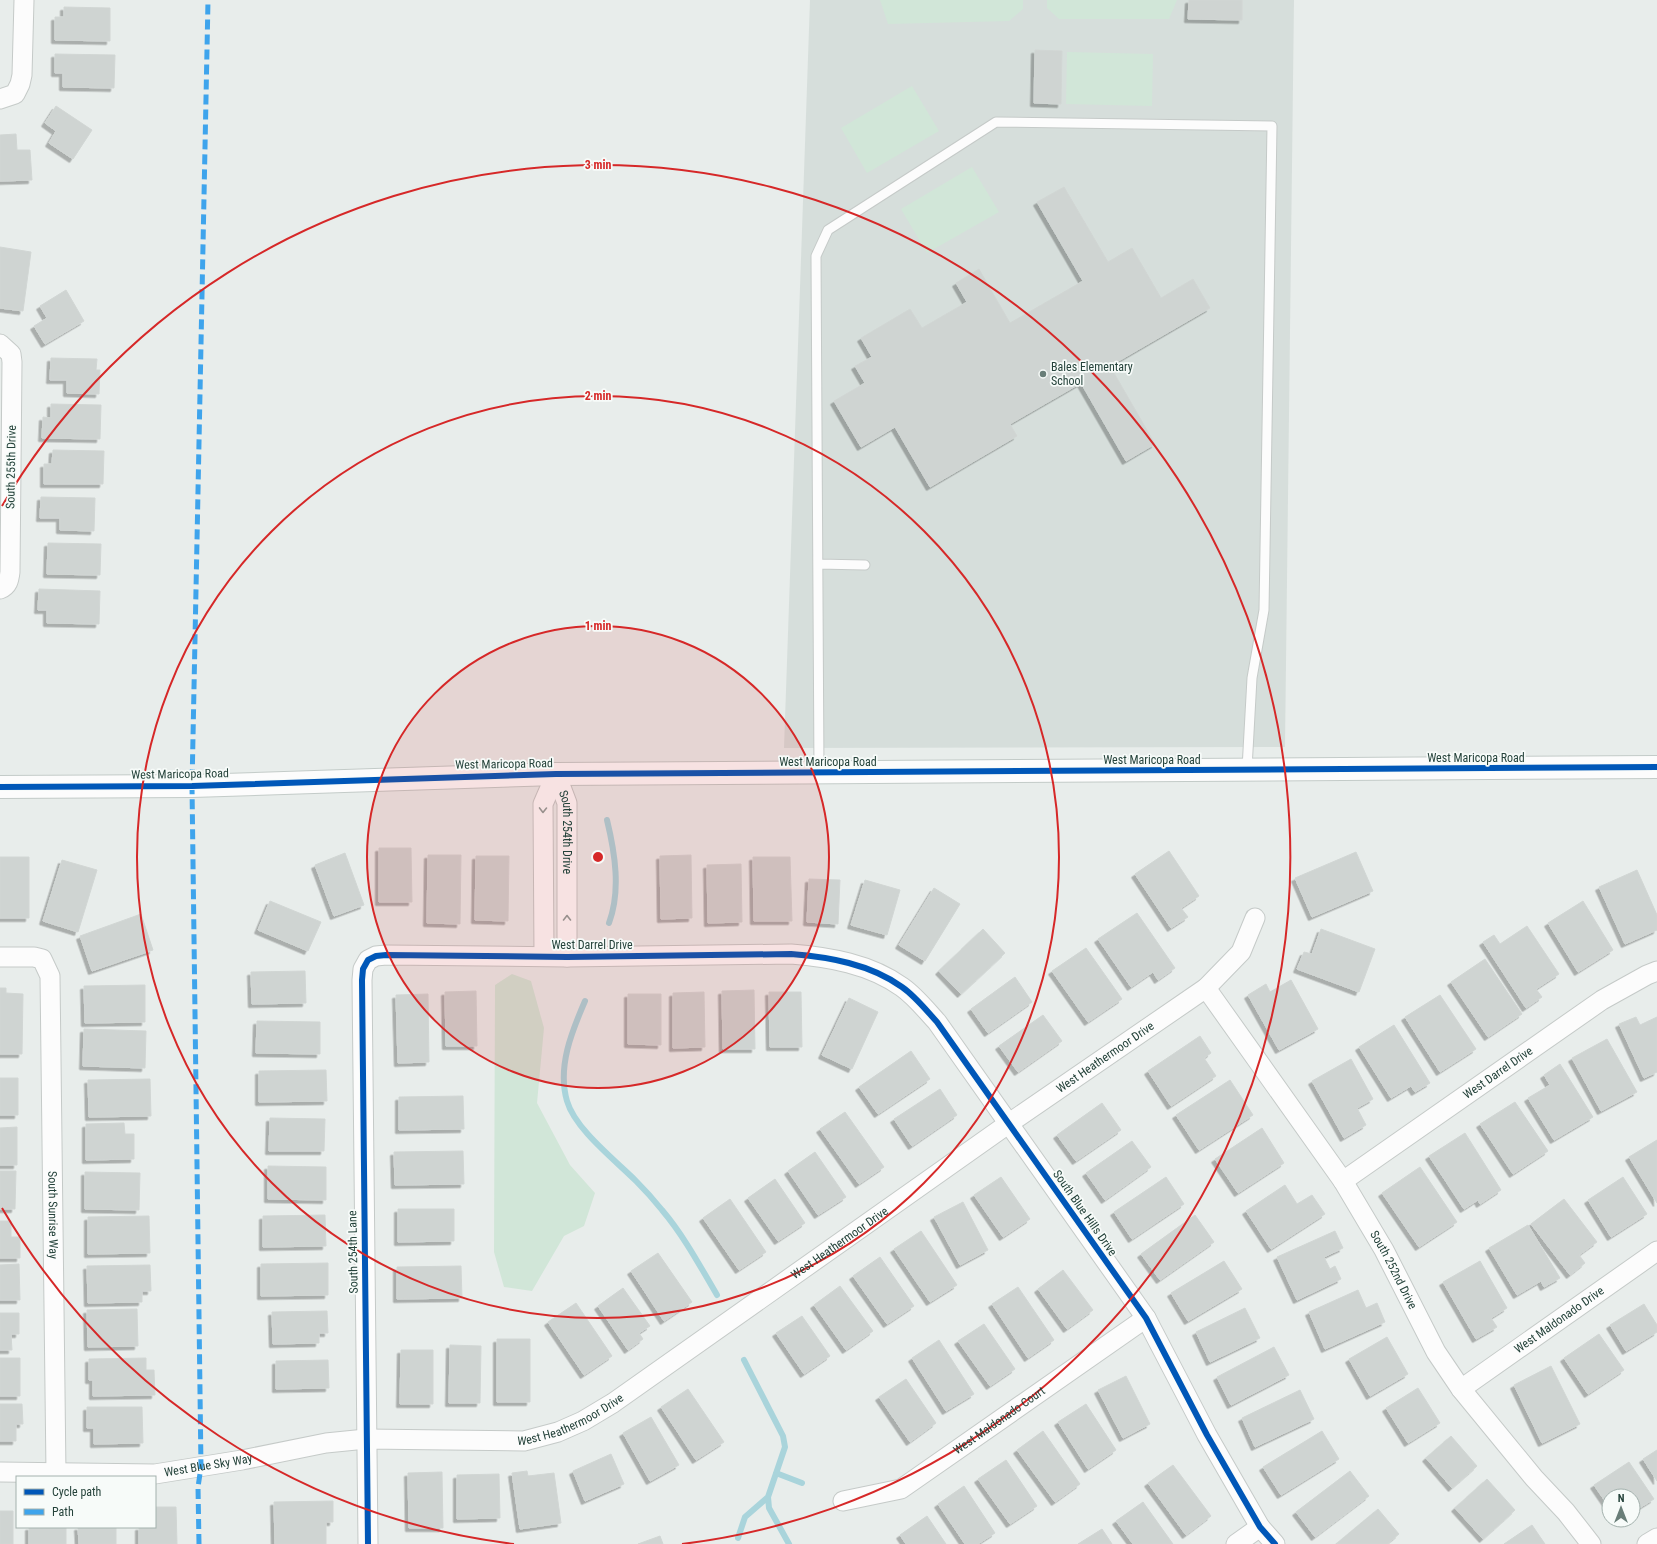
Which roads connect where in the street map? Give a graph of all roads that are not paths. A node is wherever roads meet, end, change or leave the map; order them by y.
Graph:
1 (24, 0) edge
2 (8, 96) edge
3 (4, 347) edge
4 (818, 564) junction
5 (865, 565) dead end
6 (3, 587) edge
7 (1657, 767) edge
8 (1247, 771) junction
9 (819, 773) junction
10 (556, 774) junction
11 (0, 787) edge
12 (1255, 918) dead end
13 (544, 956) junction
14 (817, 956) joint
15 (0, 957) edge
16 (567, 957) junction
17 (368, 960) joint
18 (1657, 971) edge
19 (1206, 988) junction
20 (1008, 1124) junction
21 (1343, 1181) junction
22 (1657, 1251) edge
23 (1146, 1318) junction
24 (1461, 1388) junction
25 (366, 1439) junction
26 (0, 1472) edge
27 (56, 1473) junction
28 (843, 1501) dead end
29 (1260, 1527) junction
30 (1657, 1538) edge
31 (368, 1544) edge
32 (1236, 1544) edge
33 (1275, 1544) edge
34 (1591, 1544) edge
35 (1647, 1544) edge

1 - 2 street
3 - 6 street, South 255th Drive
4 - 5 lane
4 - 8 lane
4 - 9 lane
7 - 8 street, West Maricopa Road
8 - 9 street, West Maricopa Road
9 - 10 street, West Maricopa Road
10 - 11 street, West Maricopa Road
10 -> 13 street, South 254th Drive
16 -> 10 street, South 254th Drive
12 - 19 street, West Heathermoor Drive
13 - 16 street, West Darrel Drive
13 - 17 street, West Darrel Drive
14 - 16 street, West Darrel Drive
14 - 20 street, South Blue Hills Drive
15 - 27 street, South Sunrise Way
17 - 25 street, South 254th Lane
18 - 21 street, West Darrel Drive
19 - 20 street, West Heathermoor Drive
19 - 21 street, South 252nd Drive
20 - 23 street, South Blue Hills Drive
20 - 25 street, West Heathermoor Drive
21 - 24 street, South 252nd Drive
22 - 24 street, West Maldonado Drive
23 - 28 street, West Maldonado Court
23 - 29 street, South Blue Hills Drive
24 - 34 street, South 252nd Drive
25 - 27 street, West Blue Sky Way
25 - 31 street, South 254th Lane
26 - 27 street, West Blue Sky Way
29 - 32 street
29 - 33 street, South Blue Hills Drive
30 - 35 street

